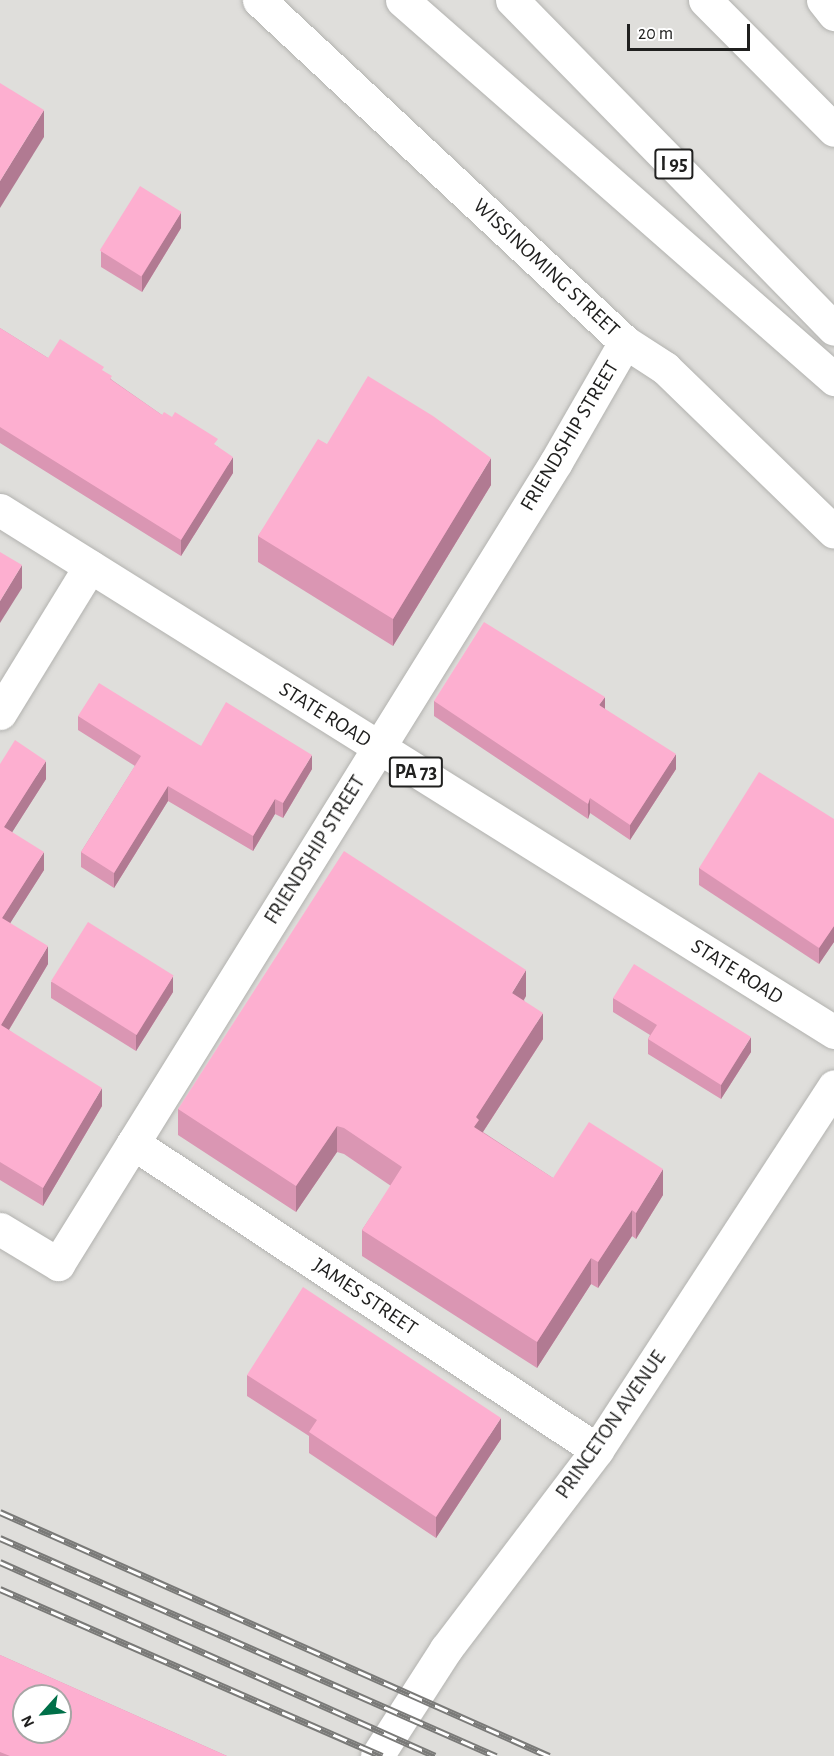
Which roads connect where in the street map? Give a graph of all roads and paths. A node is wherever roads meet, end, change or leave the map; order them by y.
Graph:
1 (260, 0) edge
2 (402, 0) edge
3 (512, 0) edge
4 (705, 0) edge
5 (823, 0) edge
6 (834, 14) edge
7 (834, 130) edge
8 (834, 329) edge
9 (625, 342) junction
10 (834, 380) edge
11 (0, 510) edge
12 (834, 532) edge
13 (90, 566) junction
14 (0, 713) edge
15 (378, 749) junction
16 (834, 1032) edge
17 (834, 1087) edge
18 (133, 1143) junction
19 (0, 1229) edge
20 (597, 1450) junction
21 (377, 1756) edge

1 - 9 main road, WISSINOMING STREET
2 - 10 main road
3 - 8 main road, I 95
4 - 7 main road
5 - 6 main road
9 - 12 main road, WISSINOMING STREET
9 - 15 main road, FRIENDSHIP STREET
11 - 13 main road, STATE ROAD / PA 73
13 - 14 main road
13 - 15 main road, STATE ROAD / PA 73
15 - 16 main road, STATE ROAD / PA 73
15 - 18 main road, FRIENDSHIP STREET
17 - 20 main road, PRINCETON AVENUE
18 - 19 main road, FRIENDSHIP STREET
18 - 20 main road, JAMES STREET
20 - 21 main road, PRINCETON AVENUE

